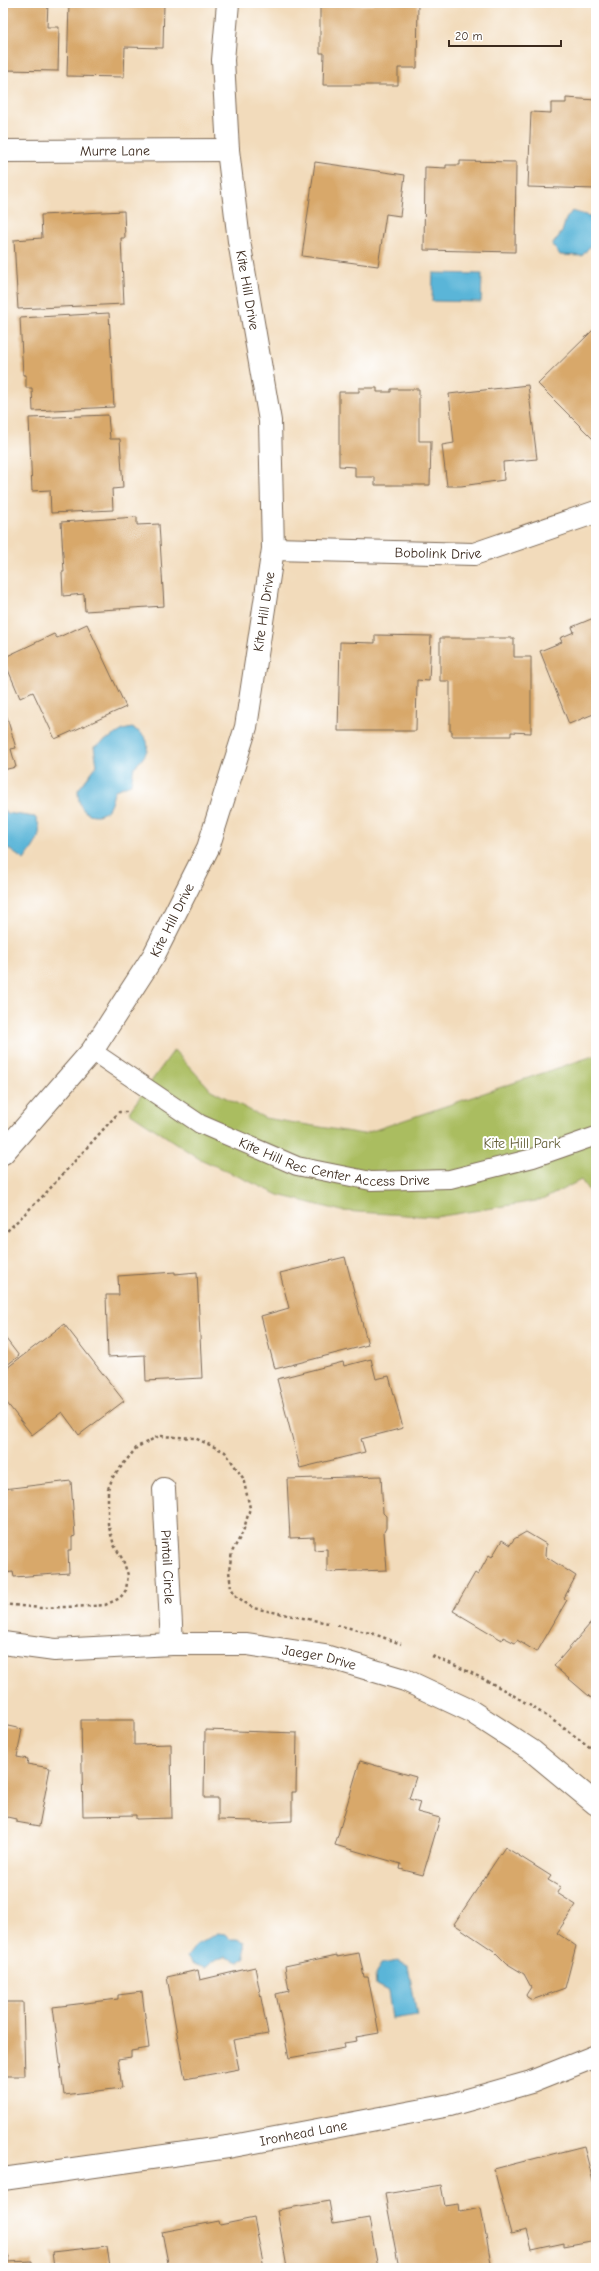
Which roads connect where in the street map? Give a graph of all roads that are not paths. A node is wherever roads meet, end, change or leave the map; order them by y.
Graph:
1 (228, 3) edge
2 (228, 150) junction
3 (3, 151) edge
4 (596, 512) edge
5 (273, 549) junction
6 (92, 1052) junction
7 (596, 1136) edge
8 (3, 1153) edge
9 (164, 1490) dead end
10 (3, 1643) edge
11 (172, 1644) junction
12 (596, 1804) edge
13 (596, 2056) edge
14 (3, 2180) edge

1 - 2 street, Kite Hill Drive
2 - 3 street, Murre Lane
2 - 5 street, Kite Hill Drive
4 - 5 street, Bobolink Drive
5 - 6 street, Kite Hill Drive
6 - 7 lane, Kite Hill Rec Center Access Drive
6 - 8 street, Kite Hill Drive
9 - 11 street, Pintail Circle
10 - 11 street, Jaeger Drive
11 - 12 street, Jaeger Drive
13 - 14 street, Ironhead Lane

